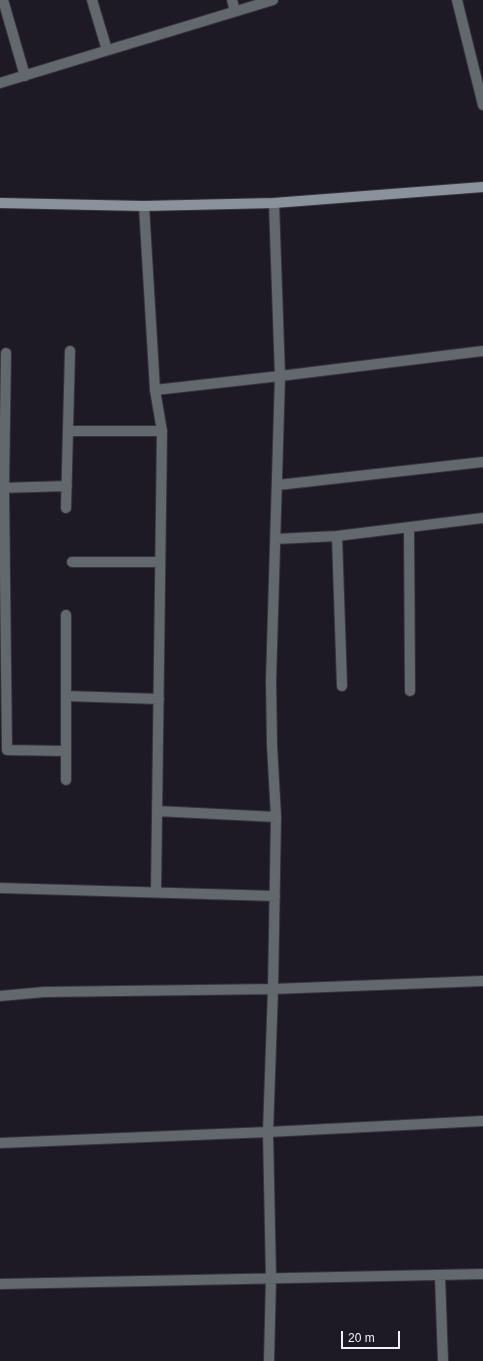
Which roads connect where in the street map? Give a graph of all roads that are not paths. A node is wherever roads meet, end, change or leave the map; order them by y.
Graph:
1 (3, 0) edge
2 (92, 0) edge
3 (232, 0) edge
4 (273, 0) edge
5 (457, 0) edge
6 (235, 11) junction
7 (107, 50) junction
8 (25, 76) junction
9 (0, 83) edge
10 (483, 105) edge
11 (483, 187) edge
12 (0, 202) edge
13 (274, 203) junction
14 (144, 206) junction
15 (70, 351) dead end
16 (483, 351) edge
17 (6, 353) dead end
18 (280, 376) junction
19 (155, 390) junction
20 (68, 431) junction
21 (162, 431) junction
22 (483, 462) edge
23 (278, 485) junction
24 (66, 486) junction
25 (2, 488) edge
26 (66, 508) dead end
27 (483, 518) edge
28 (409, 528) junction
29 (337, 536) junction
30 (276, 539) junction
31 (72, 562) dead end
32 (160, 562) junction
33 (3, 588) edge
34 (66, 615) dead end
35 (3, 635) edge
36 (342, 686) dead end
37 (410, 692) dead end
38 (66, 696) junction
39 (158, 699) junction
40 (4, 750) edge
41 (66, 751) junction
42 (66, 780) dead end
43 (157, 811) junction
44 (276, 817) junction
45 (0, 888) edge
46 (156, 892) junction
47 (275, 896) junction
48 (483, 981) edge
49 (273, 989) junction
50 (0, 996) edge
51 (483, 1121) edge
52 (268, 1132) junction
53 (0, 1143) edge
54 (483, 1274) edge
55 (440, 1276) junction
56 (271, 1278) junction
57 (0, 1284) edge
58 (269, 1361) edge
59 (443, 1361) edge

1 - 8 street
2 - 7 street
3 - 6 street
4 - 6 street
5 - 10 street
6 - 7 street
7 - 8 street
8 - 9 street
11 - 13 street
12 - 14 street
13 - 14 street
13 - 18 street
14 - 19 street
15 - 20 street
16 - 18 street
17 - 25 street
18 - 19 street
18 - 23 street
19 - 21 street
20 - 21 street
20 - 24 street
21 - 32 street
22 - 23 street
23 - 30 street
24 - 25 street
24 - 26 street
25 - 33 street
27 - 28 street
28 - 29 street
28 - 37 street
29 - 30 street
29 - 36 street
30 - 44 street
31 - 32 street
32 - 39 street
33 - 35 street
34 - 38 street
35 - 40 street
38 - 39 street
38 - 41 street
39 - 43 street
40 - 41 street
41 - 42 street
43 - 44 street
43 - 46 street
44 - 47 street
45 - 46 street
46 - 47 street
47 - 49 street
48 - 49 street
49 - 50 street
49 - 52 street
51 - 52 street
52 - 53 street
52 - 56 street
54 - 55 street
55 - 56 street
55 - 59 street
56 - 57 street
56 - 58 street

